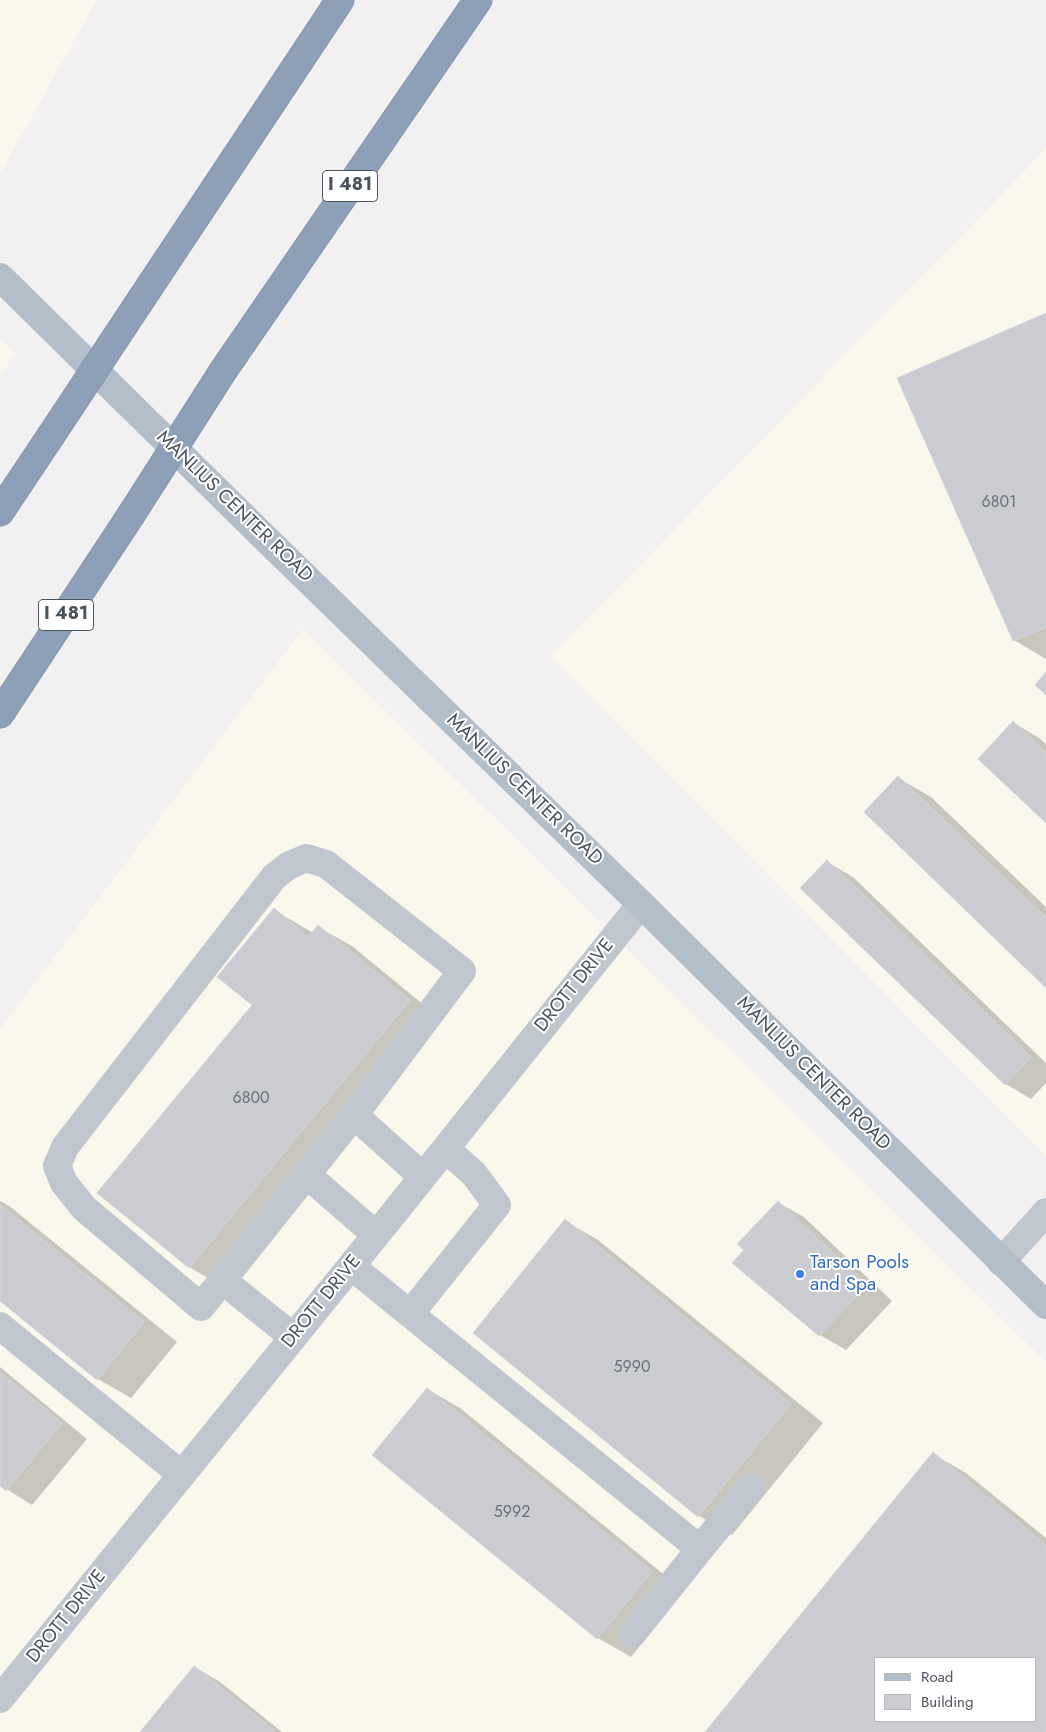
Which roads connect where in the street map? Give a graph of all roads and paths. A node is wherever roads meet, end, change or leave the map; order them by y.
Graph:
1 (340, 0) edge
2 (478, 0) edge
3 (0, 276) edge
4 (0, 512) edge
5 (0, 714) edge
6 (641, 904) junction
7 (354, 1115) junction
8 (446, 1149) junction
9 (306, 1174) junction
10 (423, 1177) junction
11 (1046, 1212) edge
12 (376, 1235) junction
13 (1001, 1262) junction
14 (351, 1266) junction
15 (222, 1280) junction
16 (1046, 1306) edge
17 (410, 1314) junction
18 (0, 1326) edge
19 (293, 1337) junction
20 (182, 1475) junction
21 (751, 1487) dead end
22 (700, 1550) junction
23 (632, 1634) dead end
24 (0, 1700) edge

1 - 4 highway, bridge
2 - 5 highway, I 481, bridge
3 - 6 main road, MANLIUS CENTER ROAD
6 - 8 street, DROTT DRIVE
6 - 13 main road, MANLIUS CENTER ROAD
7 - 9 street
7 - 10 street
7 - 15 street
8 - 10 street, DROTT DRIVE
8 - 17 street
9 - 12 street
9 - 15 street
10 - 12 street, DROTT DRIVE
11 - 13 street
12 - 14 street, DROTT DRIVE
13 - 16 main road, MANLIUS CENTER ROAD
14 - 17 street
14 - 19 street, DROTT DRIVE
15 - 19 street
17 - 22 street
18 - 20 street
19 - 20 street, DROTT DRIVE
20 - 24 street, DROTT DRIVE
21 - 22 street
22 - 23 street

